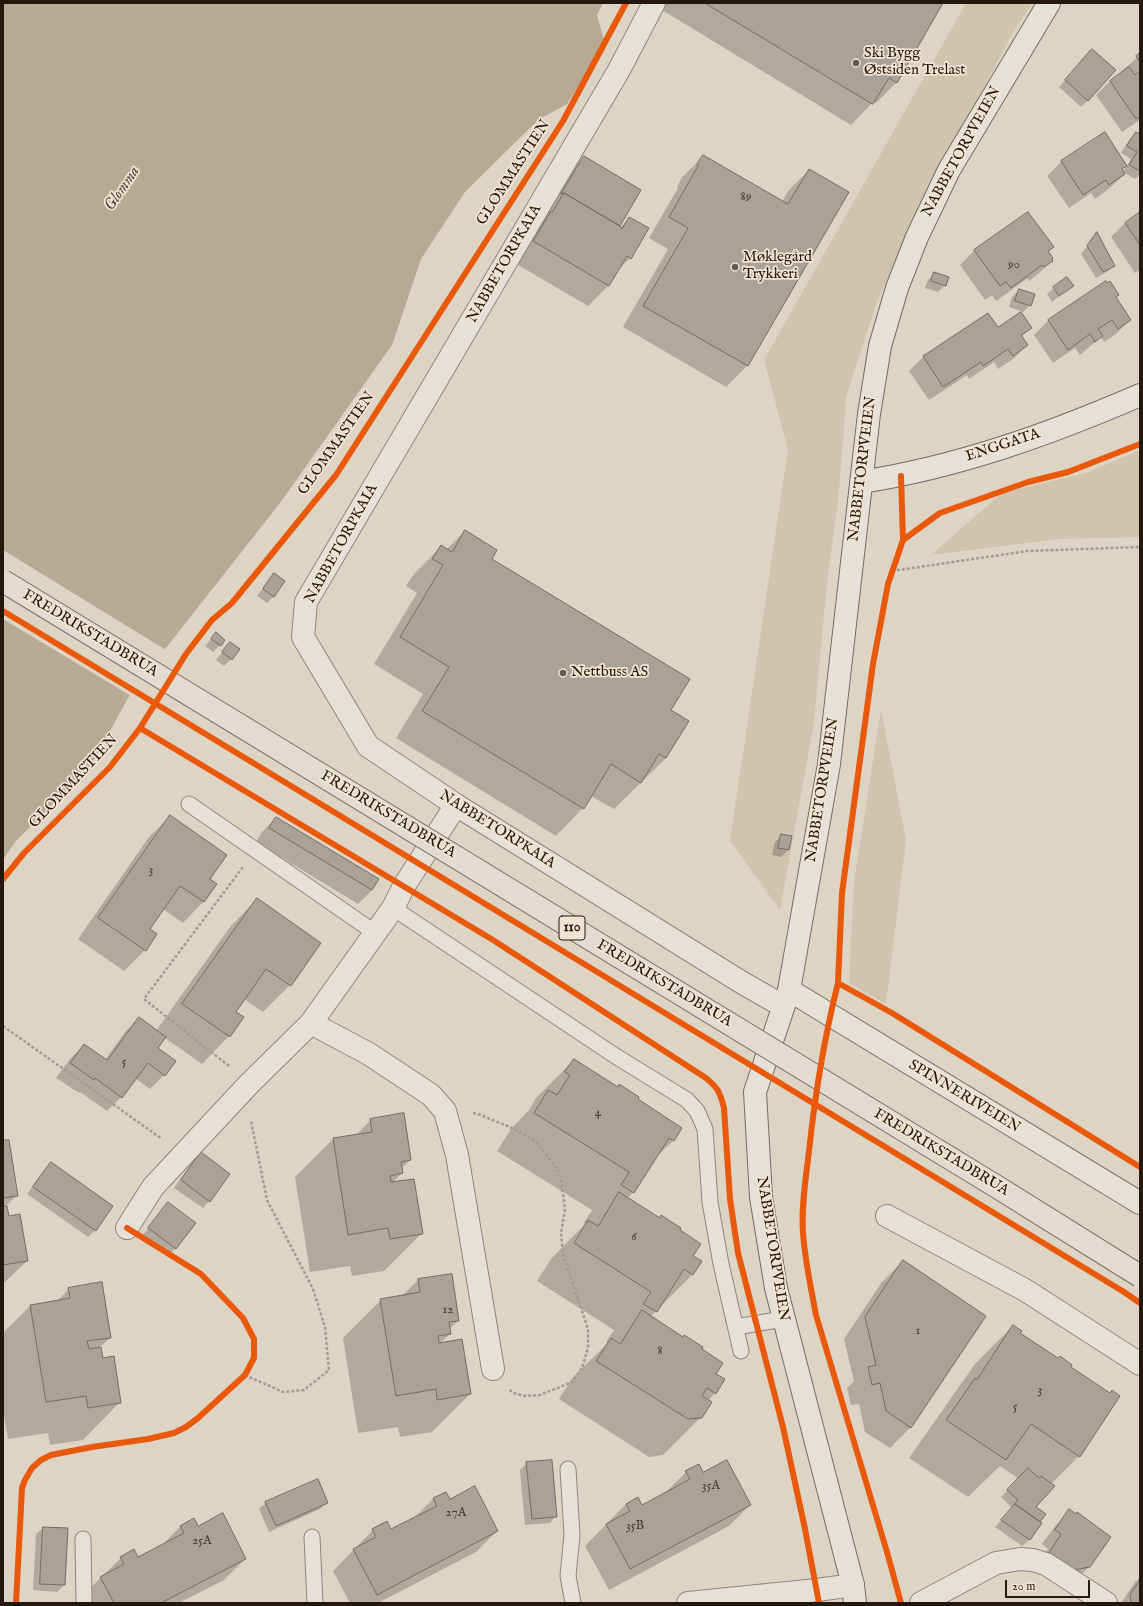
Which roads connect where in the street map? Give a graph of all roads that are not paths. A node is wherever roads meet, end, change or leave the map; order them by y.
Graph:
1 (654, 3) edge
2 (1049, 3) edge
3 (1140, 395) edge
4 (861, 482) junction
5 (3, 581) edge
6 (189, 804) dead end
7 (456, 805) junction
8 (393, 908) junction
9 (374, 932) junction
10 (786, 998) junction
11 (311, 1023) junction
12 (1140, 1204) edge
13 (887, 1216) dead end
14 (127, 1228) dead end
15 (1140, 1276) edge
16 (783, 1319) junction
17 (736, 1327) junction
18 (741, 1351) dead end
19 (1140, 1364) edge
20 (492, 1369) road end
21 (568, 1469) dead end
22 (312, 1537) dead end
23 (83, 1539) dead end
24 (854, 1594) edge
25 (84, 1603) edge
26 (314, 1603) edge
27 (573, 1603) edge
28 (688, 1603) edge
29 (921, 1603) edge
30 (1106, 1603) edge

1 - 7 street, NABBETORPKAIA
2 - 4 street, NABBETORPVEIEN
3 - 4 street, ENGGATA
4 - 10 street, NABBETORPVEIEN
5 - 15 highway, FREDRIKSTADBRUA / 110, bridge
6 - 9 lane
7 - 8 street
7 - 10 street, NABBETORPKAIA
8 - 9 street
8 - 17 lane
9 - 11 street
10 - 12 street, SPINNERIVEIEN
10 - 16 street, NABBETORPVEIEN
11 - 14 street
11 - 20 street
13 - 19 street
16 - 17 lane
16 - 24 street, NABBETORPVEIEN
17 - 18 lane
21 - 27 lane
22 - 26 lane
23 - 25 lane
24 - 28 street
29 - 30 street

